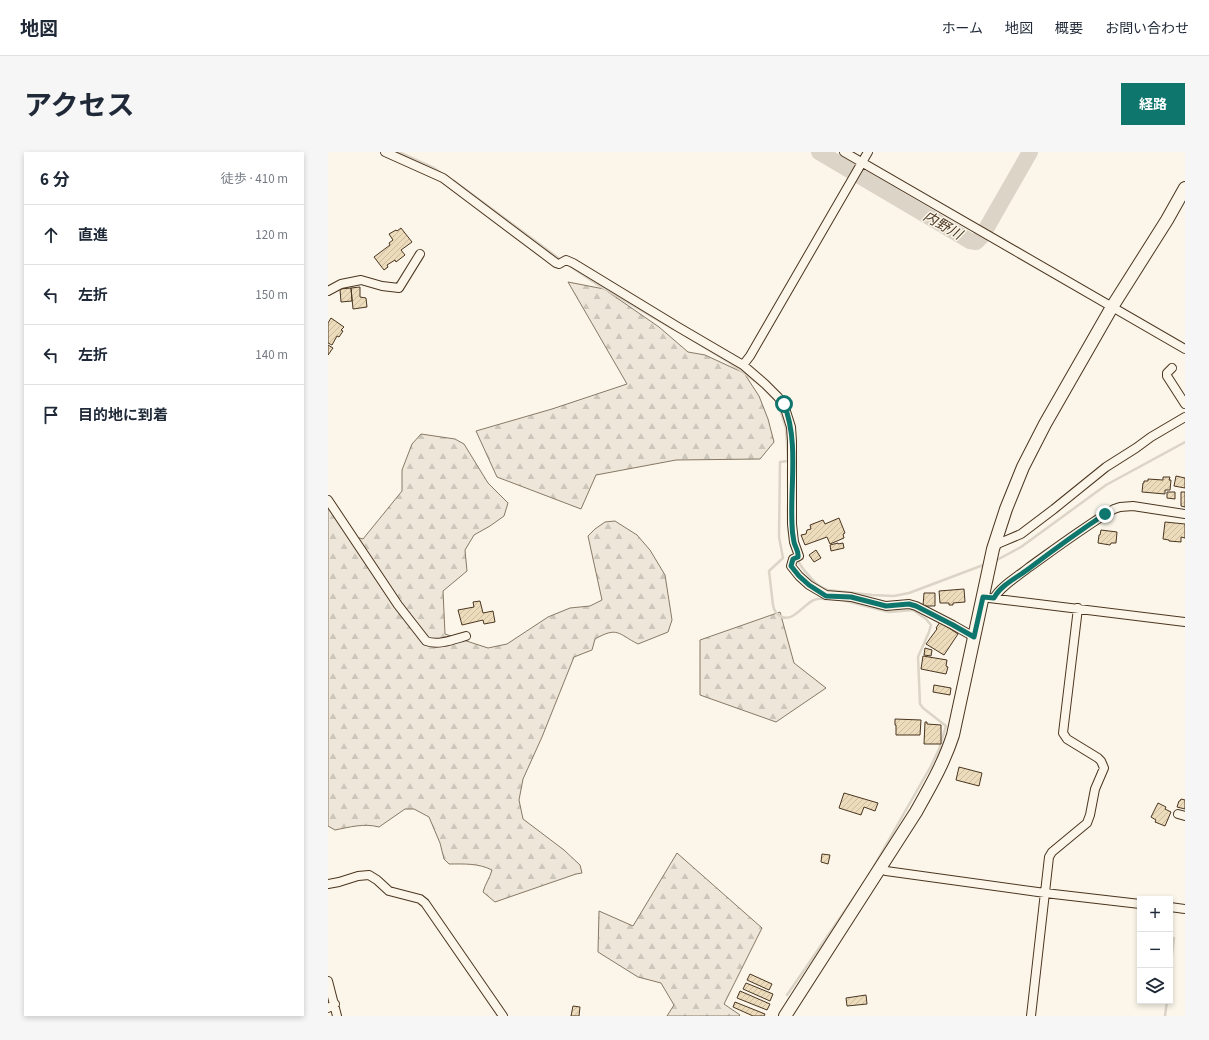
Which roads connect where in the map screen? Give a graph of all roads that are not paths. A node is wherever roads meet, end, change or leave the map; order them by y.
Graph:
1 (385, 152) edge
2 (844, 152) edge
3 (868, 152) edge
4 (861, 162) junction
5 (1185, 188) edge
6 (420, 254) dead end
7 (328, 292) edge
8 (1112, 307) junction
9 (1185, 349) edge
10 (743, 365) junction
11 (1172, 368) dead end
12 (1185, 404) edge
13 (1185, 417) edge
14 (328, 500) edge
15 (1185, 514) edge
16 (994, 545) junction
17 (989, 598) junction
18 (1078, 608) junction
19 (1185, 622) edge
20 (466, 636) dead end
21 (974, 637) junction
22 (880, 869) junction
23 (328, 884) edge
24 (1045, 893) junction
25 (1137, 904) edge
26 (1173, 907) edge
27 (1185, 909) edge
28 (328, 981) edge
29 (332, 1006) edge
30 (337, 1016) edge
31 (503, 1016) edge
32 (785, 1016) edge
33 (1031, 1016) edge

1 - 10 street
2 - 4 street
3 - 4 street
4 - 8 street
4 - 10 street
5 - 8 street
6 - 7 street
8 - 9 street
8 - 16 street
10 - 21 street
11 - 12 street
13 - 16 street
14 - 20 street
15 - 17 street
16 - 17 street
17 - 18 street
17 - 21 street
18 - 19 street
18 - 24 street
21 - 22 street
22 - 24 street
22 - 32 street
23 - 31 street
24 - 25 street
24 - 33 street
26 - 27 street
28 - 29 street
29 - 30 street

